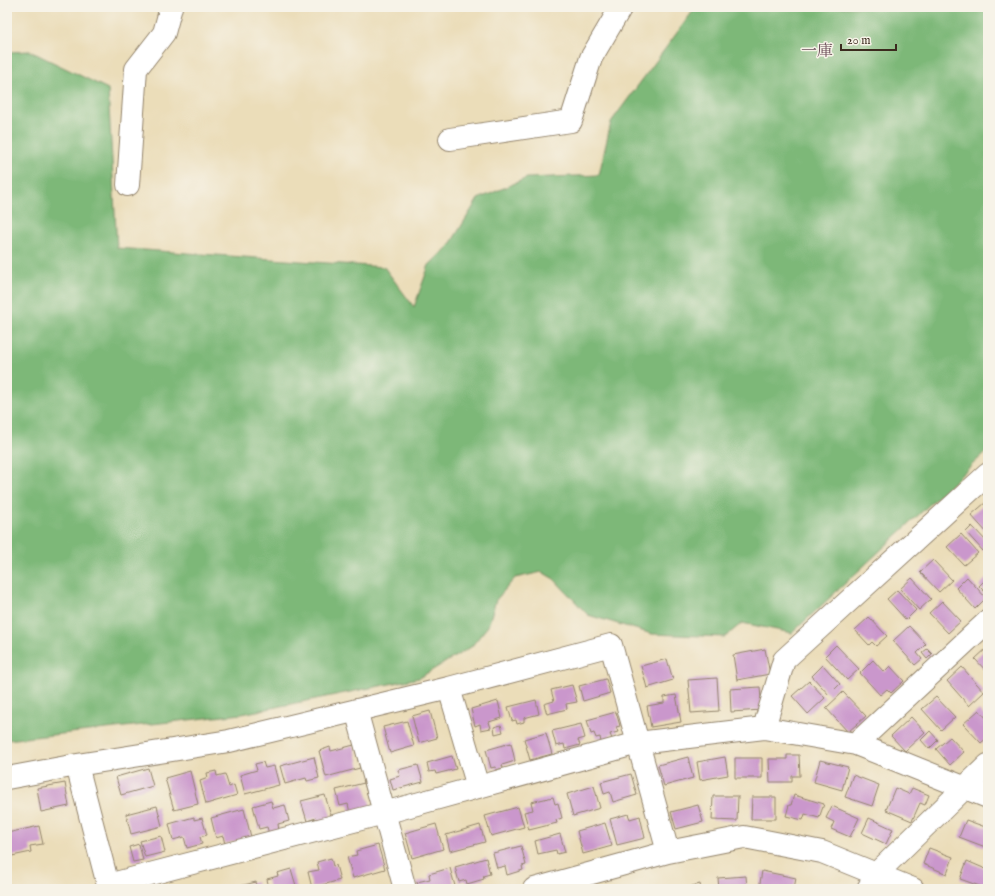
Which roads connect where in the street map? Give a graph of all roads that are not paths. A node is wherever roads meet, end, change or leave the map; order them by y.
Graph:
1 (171, 7) edge
2 (621, 7) edge
3 (450, 139) dead end
4 (128, 185) dead end
5 (988, 474) edge
6 (988, 621) edge
7 (449, 688) junction
8 (356, 710) junction
9 (764, 728) junction
10 (638, 743) junction
11 (856, 744) junction
12 (77, 765) junction
13 (988, 766) edge
14 (7, 778) edge
15 (478, 787) junction
16 (965, 787) junction
17 (988, 797) edge
18 (384, 813) junction
19 (668, 852) junction
20 (872, 881) edge
21 (108, 887) edge
22 (405, 889) edge
23 (534, 889) edge
24 (914, 889) edge

1 - 4 street
2 - 3 street
5 - 9 street
6 - 11 street
7 - 8 street
7 - 10 street
7 - 15 street
8 - 12 street
8 - 18 street
9 - 10 street
9 - 11 street
10 - 15 street
10 - 19 street
11 - 16 street
12 - 14 street
12 - 21 street
13 - 16 street
15 - 18 street
16 - 17 street
16 - 20 street
18 - 21 street
18 - 22 street
19 - 20 street
19 - 23 street
20 - 24 street

